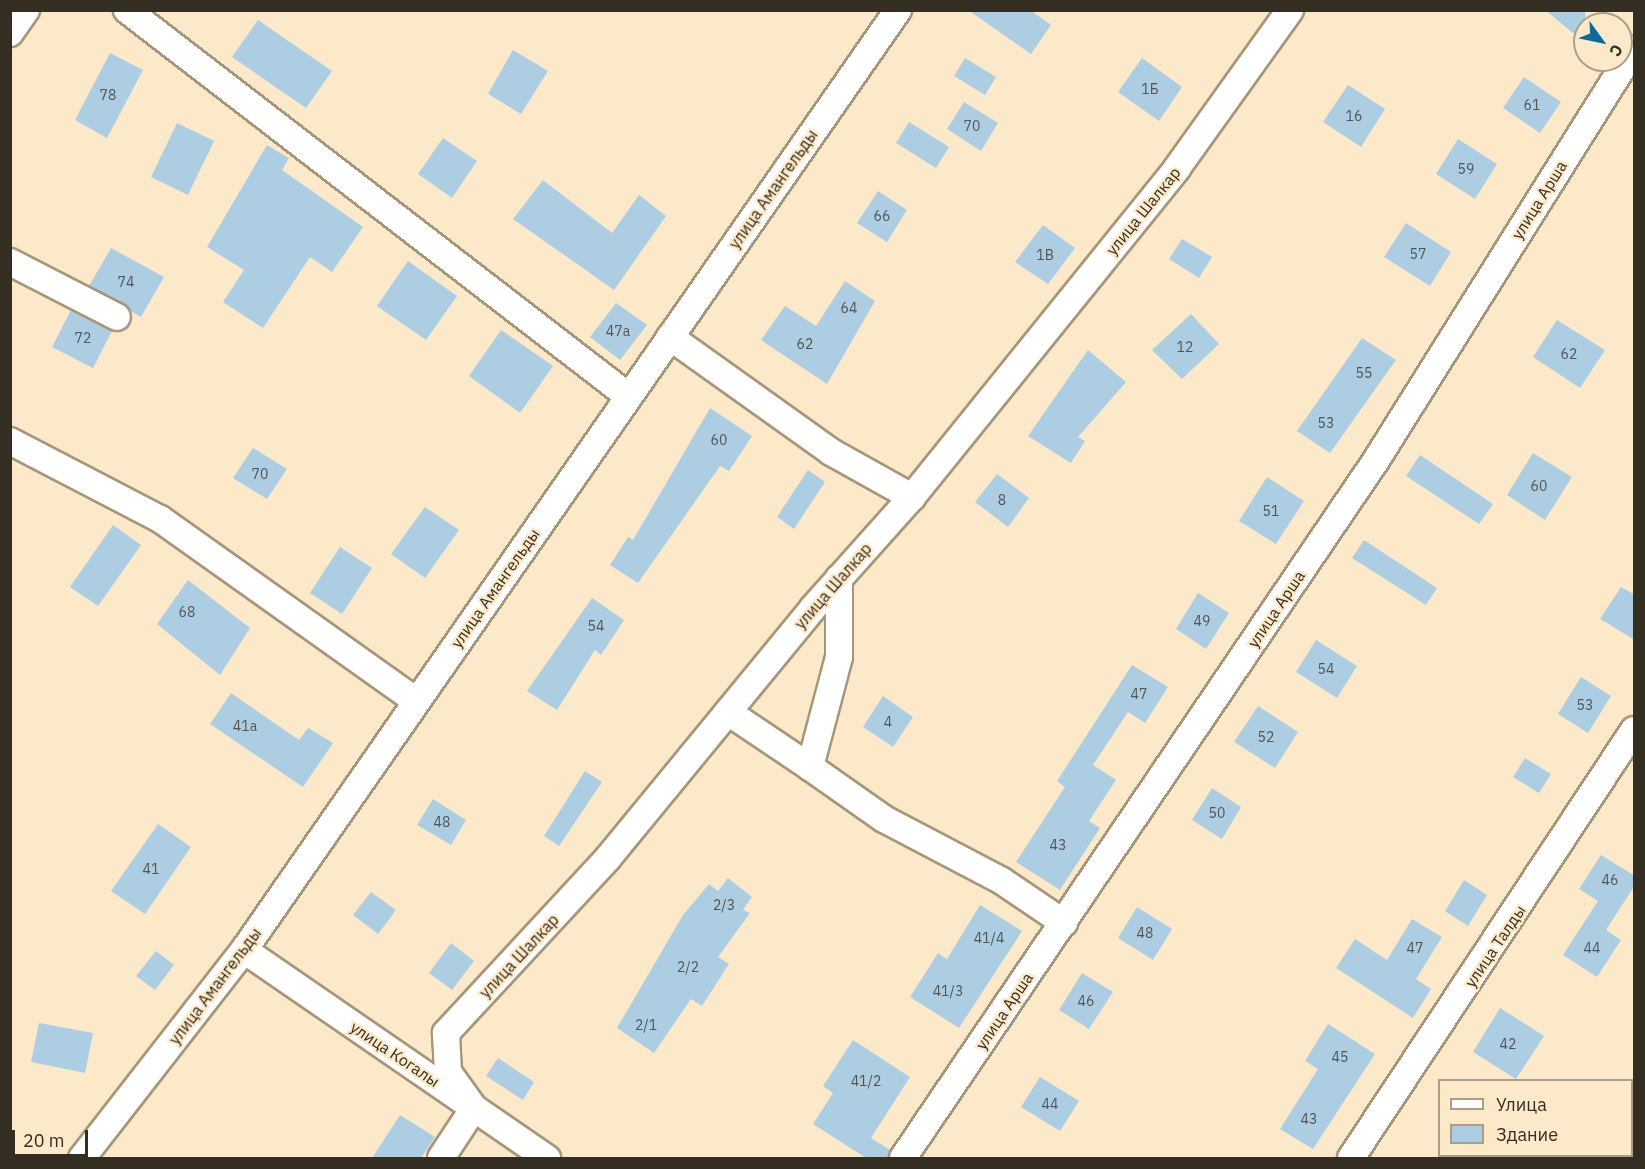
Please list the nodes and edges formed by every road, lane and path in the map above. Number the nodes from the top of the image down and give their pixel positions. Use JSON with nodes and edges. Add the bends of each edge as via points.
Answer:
{"nodes":[{"id":1,"x":26,"y":10,"type":"edge"},
{"id":2,"x":127,"y":10,"type":"edge"},
{"id":3,"x":898,"y":10,"type":"edge"},
{"id":4,"x":1290,"y":10,"type":"edge"},
{"id":5,"x":10,"y":33,"type":"edge"},
{"id":6,"x":1635,"y":49,"type":"edge"},
{"id":7,"x":10,"y":262,"type":"edge"},
{"id":8,"x":117,"y":317,"type":"dead end"},
{"id":9,"x":670,"y":337,"type":"junction"},
{"id":10,"x":628,"y":396,"type":"junction"},
{"id":11,"x":10,"y":441,"type":"edge"},
{"id":12,"x":912,"y":497,"type":"junction"},
{"id":13,"x":839,"y":578,"type":"junction"},
{"id":14,"x":416,"y":701,"type":"junction"},
{"id":15,"x":728,"y":712,"type":"junction"},
{"id":16,"x":1635,"y":730,"type":"edge"},
{"id":17,"x":810,"y":767,"type":"junction"},
{"id":18,"x":1064,"y":923,"type":"junction"},
{"id":19,"x":244,"y":950,"type":"junction"},
{"id":20,"x":474,"y":1108,"type":"junction"},
{"id":21,"x":82,"y":1158,"type":"edge"},
{"id":22,"x":441,"y":1158,"type":"edge"},
{"id":23,"x":547,"y":1158,"type":"edge"},
{"id":24,"x":903,"y":1158,"type":"edge"},
{"id":25,"x":1351,"y":1158,"type":"edge"}],
"edges":[{"from":1,"to":5,"type":"street"},
{"from":2,"to":10,"type":"street"},
{"from":3,"to":9,"type":"street","name":"улица Амангельды"},
{"from":4,"to":12,"type":"street","name":"улица Шалкар","via":[[1177,168]]},
{"from":6,"to":18,"type":"street","name":"улица Арша","via":[[1375,462]]},
{"from":7,"to":8,"type":"street"},
{"from":9,"to":10,"type":"street","name":"улица Амангельды"},
{"from":9,"to":12,"type":"street","via":[[822,446]]},
{"from":10,"to":14,"type":"street","name":"улица Амангельды"},
{"from":11,"to":14,"type":"street","via":[[160,519]]},
{"from":12,"to":13,"type":"street","name":"улица Шалкар"},
{"from":13,"to":15,"type":"street","name":"улица Шалкар"},
{"from":13,"to":17,"type":"street","via":[[839,657]]},
{"from":14,"to":19,"type":"street","name":"улица Амангельды"},
{"from":15,"to":17,"type":"street"},
{"from":15,"to":20,"type":"street","name":"улица Шалкар","via":[[592,876],[446,1033],[448,1072]]},
{"from":16,"to":25,"type":"street","name":"улица Талды"},
{"from":17,"to":18,"type":"street","via":[[884,819],[1002,881]]},
{"from":18,"to":24,"type":"street","name":"улица Арша"},
{"from":19,"to":20,"type":"street","name":"улица Когалы"},
{"from":19,"to":21,"type":"street","name":"улица Амангельды"},
{"from":20,"to":22,"type":"street"},
{"from":20,"to":23,"type":"street","name":"улица Когалы"}]}
